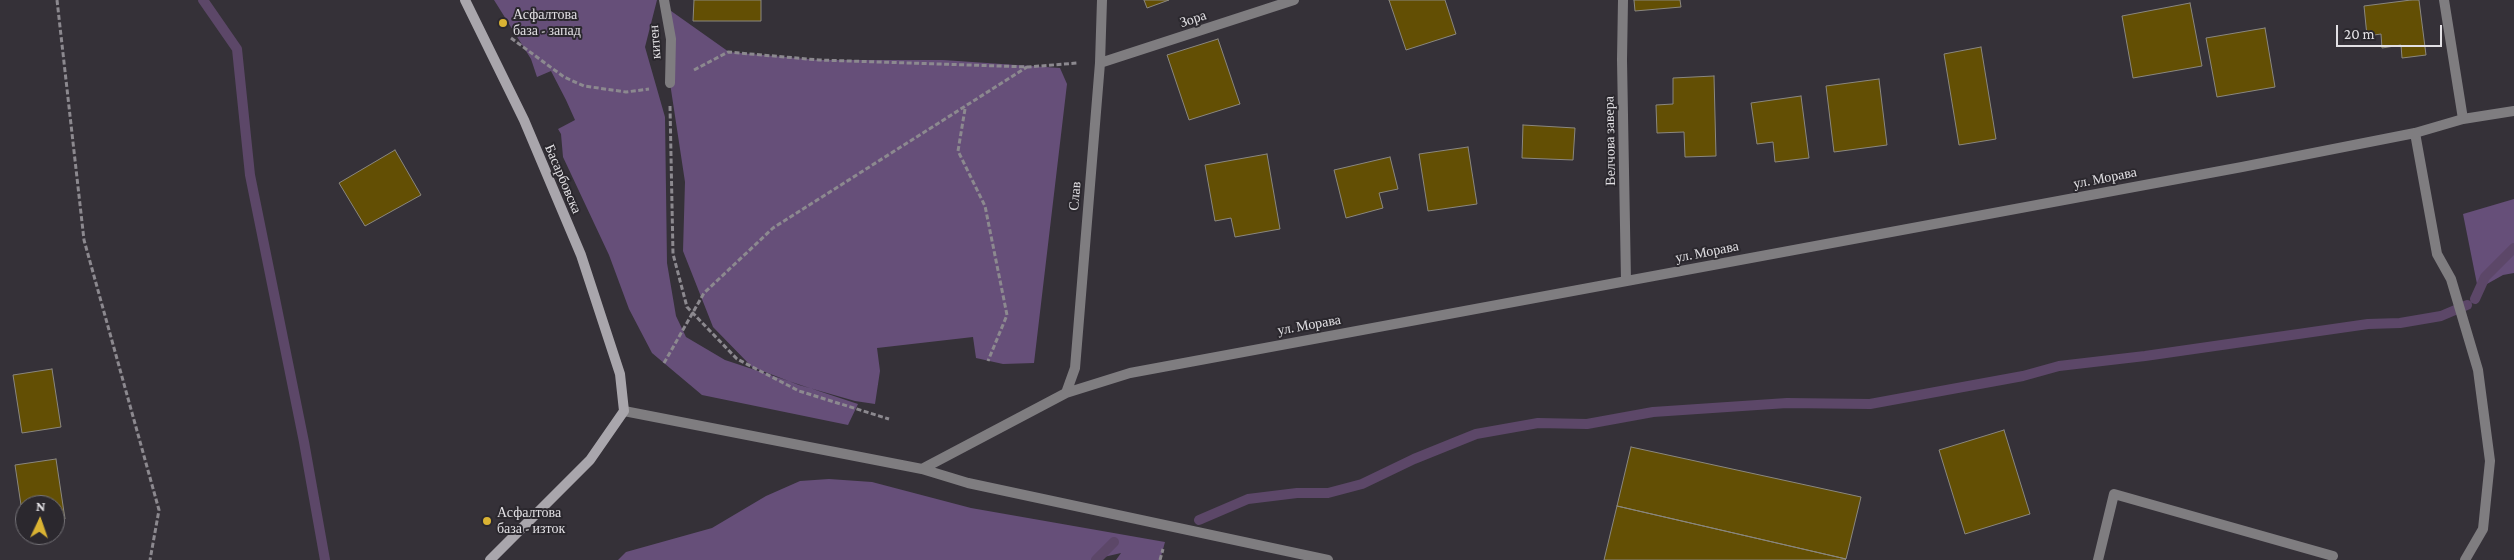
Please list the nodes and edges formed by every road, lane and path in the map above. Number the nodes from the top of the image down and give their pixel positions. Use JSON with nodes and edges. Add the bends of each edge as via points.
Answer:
{"nodes":[{"id":1,"x":57,"y":0,"type":"edge"},
{"id":2,"x":465,"y":0,"type":"edge"},
{"id":3,"x":664,"y":0,"type":"edge"},
{"id":4,"x":1102,"y":0,"type":"edge"},
{"id":5,"x":1294,"y":0,"type":"edge"},
{"id":6,"x":1623,"y":0,"type":"edge"},
{"id":7,"x":2444,"y":0,"type":"edge"},
{"id":8,"x":475,"y":22,"type":"junction"},
{"id":9,"x":1100,"y":63,"type":"junction"},
{"id":10,"x":1028,"y":67,"type":"junction"},
{"id":11,"x":670,"y":83,"type":"junction"},
{"id":12,"x":965,"y":108,"type":"junction"},
{"id":13,"x":2514,"y":111,"type":"edge"},
{"id":14,"x":2463,"y":119,"type":"junction"},
{"id":15,"x":2415,"y":133,"type":"junction"},
{"id":16,"x":1626,"y":281,"type":"junction"},
{"id":17,"x":692,"y":313,"type":"junction"},
{"id":18,"x":988,"y":361,"type":"dead end"},
{"id":19,"x":664,"y":363,"type":"dead end"},
{"id":20,"x":1066,"y":393,"type":"junction"},
{"id":21,"x":624,"y":411,"type":"junction"},
{"id":22,"x":889,"y":419,"type":"dead end"},
{"id":23,"x":922,"y":469,"type":"junction"},
{"id":24,"x":2333,"y":556,"type":"dead end"},
{"id":25,"x":150,"y":560,"type":"edge"},
{"id":26,"x":490,"y":560,"type":"edge"},
{"id":27,"x":1328,"y":560,"type":"edge"},
{"id":28,"x":2098,"y":560,"type":"edge"},
{"id":29,"x":2465,"y":560,"type":"edge"}],
"edges":[{"from":1,"to":25,"type":"path","via":[[84,240],[159,510]]},
{"from":2,"to":8,"type":"street","name":"Басарбовска"},
{"from":3,"to":11,"type":"street","name":"китен","via":[[671,39]]},
{"from":4,"to":9,"type":"street","name":"Слав"},
{"from":5,"to":9,"type":"street","name":"Зора"},
{"from":6,"to":16,"type":"street","name":"Велчова завера"},
{"from":7,"to":14,"type":"street"},
{"from":8,"to":11,"type":"path","via":[[513,39],[564,77],[584,86],[633,92]]},
{"from":8,"to":21,"type":"street","name":"Басарбовска","via":[[524,120],[581,256],[620,374]]},
{"from":9,"to":10,"type":"path"},
{"from":9,"to":20,"type":"street","name":"Слав","via":[[1075,368]]},
{"from":10,"to":11,"type":"path","via":[[819,60],[728,52]]},
{"from":10,"to":12,"type":"path"},
{"from":11,"to":17,"type":"path","via":[[673,254],[687,307]]},
{"from":12,"to":17,"type":"path","via":[[773,228],[704,293]]},
{"from":12,"to":18,"type":"path","via":[[958,151],[984,206],[1007,315]]},
{"from":13,"to":14,"type":"street","name":"ул. Морава"},
{"from":14,"to":15,"type":"street","name":"ул. Морава"},
{"from":15,"to":16,"type":"street","name":"ул. Морава"},
{"from":15,"to":29,"type":"street","via":[[2437,254],[2451,279],[2478,370],[2490,461],[2483,529]]},
{"from":16,"to":20,"type":"street","name":"ул. Морава","via":[[1196,359],[1130,373]]},
{"from":17,"to":19,"type":"path"},
{"from":17,"to":22,"type":"path","via":[[737,359],[799,391]]},
{"from":20,"to":23,"type":"street","name":"ул. Морава"},
{"from":21,"to":23,"type":"street"},
{"from":21,"to":26,"type":"street","via":[[590,460]]},
{"from":23,"to":27,"type":"street","via":[[968,483]]},
{"from":24,"to":28,"type":"street","via":[[2114,494]]}]}
